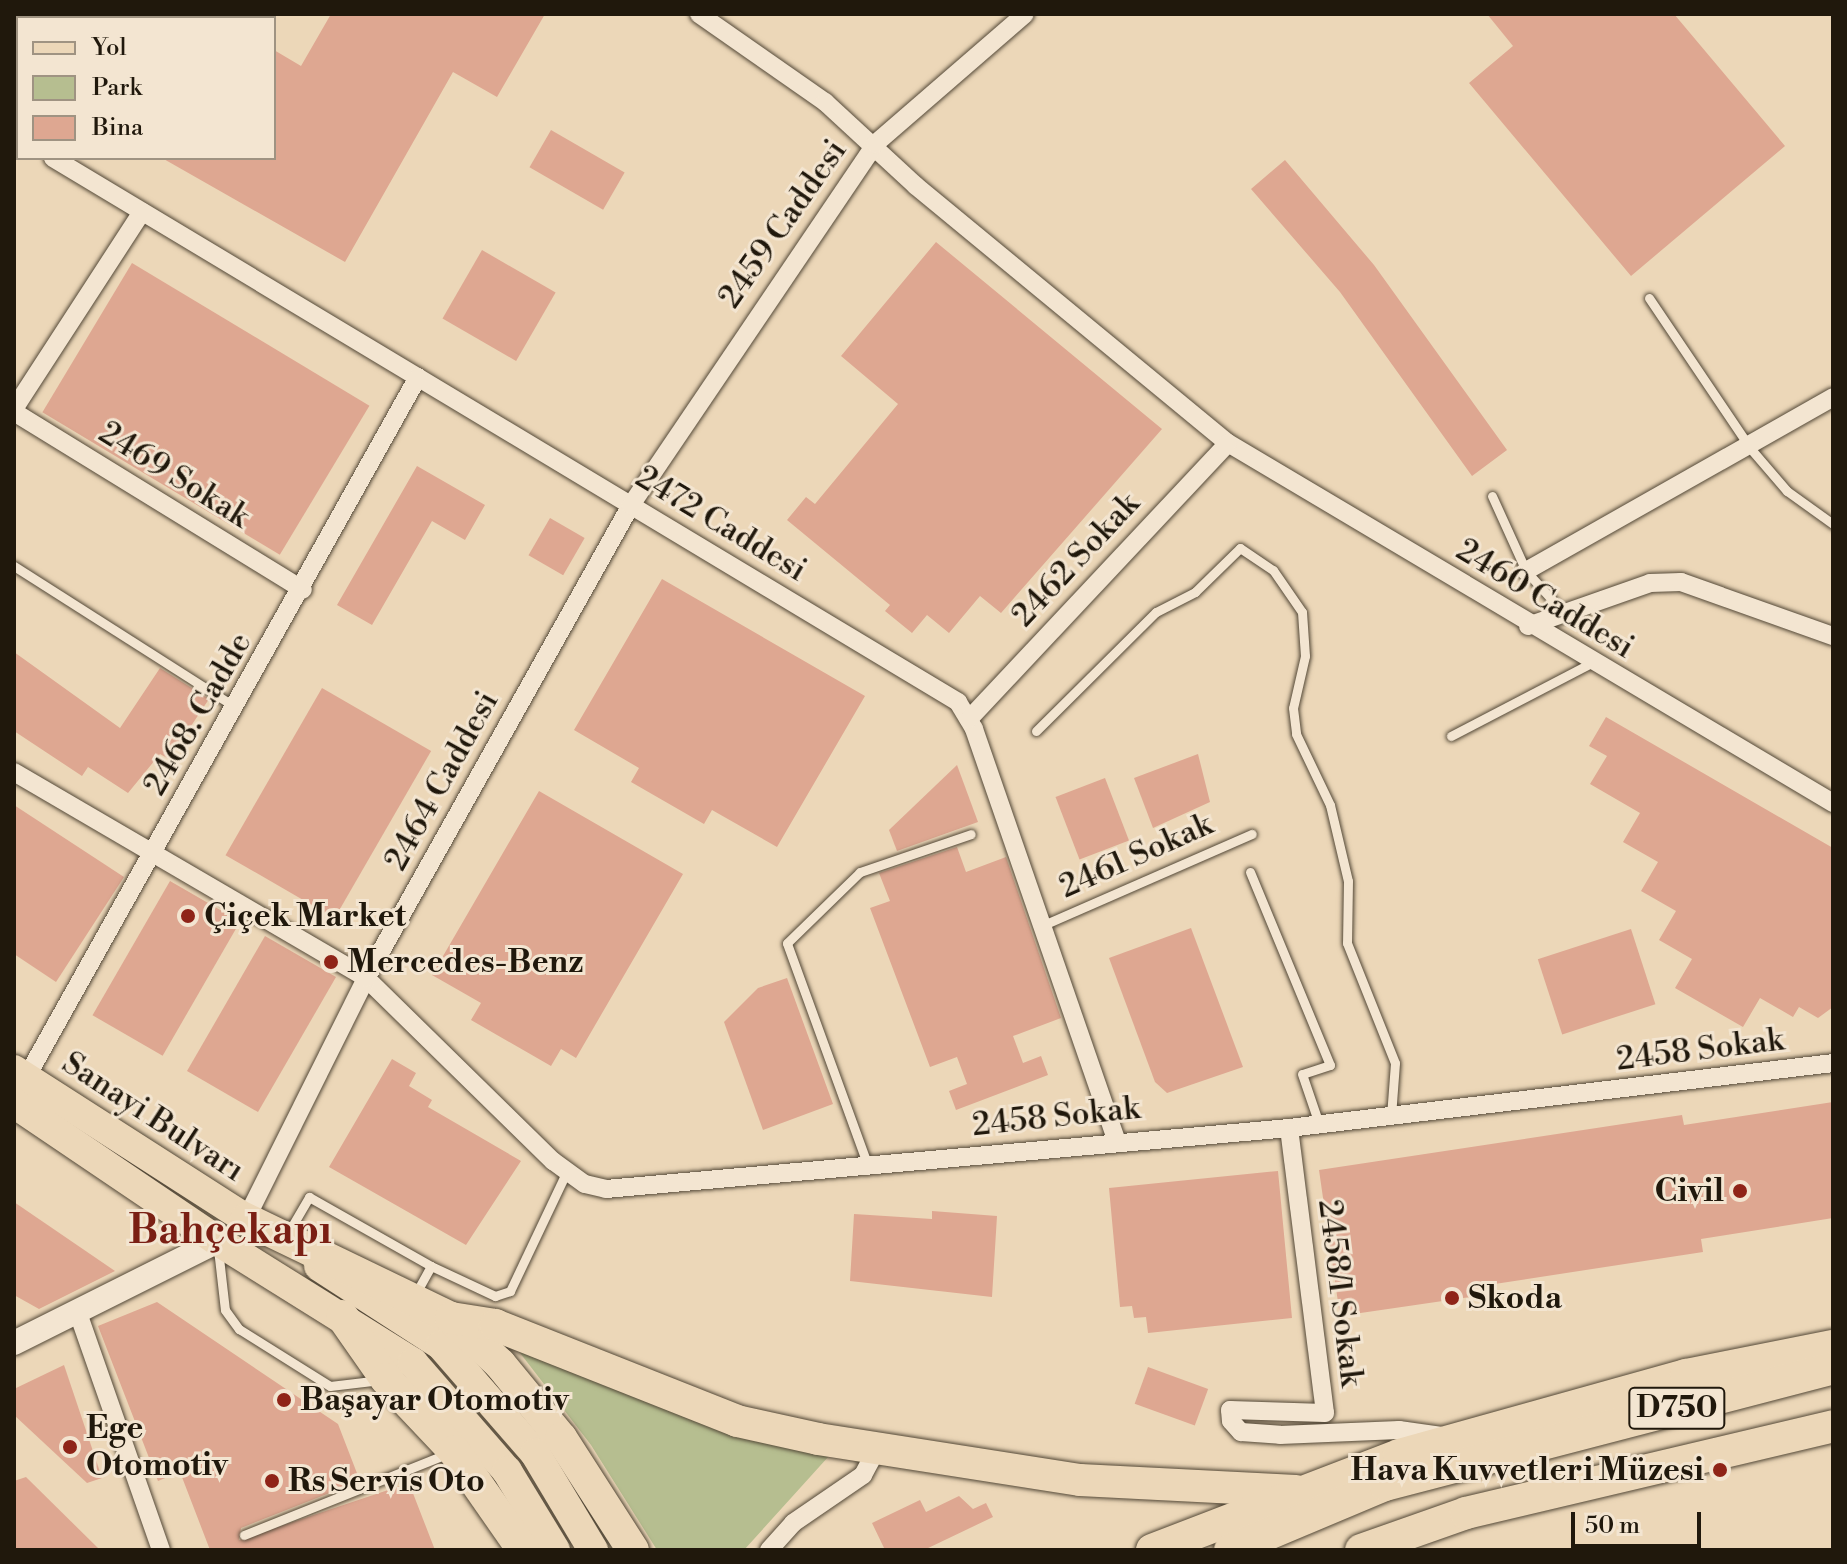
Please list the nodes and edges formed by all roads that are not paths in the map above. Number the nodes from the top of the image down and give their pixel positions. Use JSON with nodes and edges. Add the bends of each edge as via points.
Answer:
{"nodes":[{"id":1,"x":699,"y":14,"type":"edge"},
{"id":2,"x":1025,"y":14,"type":"edge"},
{"id":3,"x":875,"y":144,"type":"junction"},
{"id":4,"x":56,"y":160,"type":"edge"},
{"id":5,"x":142,"y":212,"type":"junction"},
{"id":6,"x":1649,"y":298,"type":"dead end"},
{"id":7,"x":418,"y":377,"type":"junction"},
{"id":8,"x":1833,"y":397,"type":"edge"},
{"id":9,"x":14,"y":411,"type":"edge"},
{"id":10,"x":1228,"y":443,"type":"junction"},
{"id":11,"x":1750,"y":448,"type":"junction"},
{"id":12,"x":1492,"y":496,"type":"dead end"},
{"id":13,"x":631,"y":505,"type":"junction"},
{"id":14,"x":1833,"y":524,"type":"edge"},
{"id":15,"x":14,"y":566,"type":"edge"},
{"id":16,"x":1526,"y":571,"type":"junction"},
{"id":17,"x":303,"y":590,"type":"junction"},
{"id":18,"x":1563,"y":612,"type":"junction"},
{"id":19,"x":1528,"y":626,"type":"junction"},
{"id":20,"x":1833,"y":636,"type":"edge"},
{"id":21,"x":1593,"y":662,"type":"junction"},
{"id":22,"x":238,"y":709,"type":"junction"},
{"id":23,"x":969,"y":719,"type":"junction"},
{"id":24,"x":1036,"y":731,"type":"dead end"},
{"id":25,"x":1451,"y":736,"type":"dead end"},
{"id":26,"x":14,"y":772,"type":"edge"},
{"id":27,"x":1833,"y":803,"type":"edge"},
{"id":28,"x":971,"y":834,"type":"dead end"},
{"id":29,"x":1252,"y":834,"type":"dead end"},
{"id":30,"x":152,"y":855,"type":"junction"},
{"id":31,"x":1250,"y":872,"type":"dead end"},
{"id":32,"x":1041,"y":926,"type":"junction"},
{"id":33,"x":366,"y":978,"type":"junction"},
{"id":34,"x":1833,"y":1063,"type":"edge"},
{"id":35,"x":17,"y":1078,"type":"edge"},
{"id":36,"x":1391,"y":1116,"type":"junction"},
{"id":37,"x":1319,"y":1124,"type":"junction"},
{"id":38,"x":1289,"y":1128,"type":"junction"},
{"id":39,"x":1116,"y":1139,"type":"junction"},
{"id":40,"x":868,"y":1167,"type":"junction"},
{"id":41,"x":567,"y":1171,"type":"junction"},
{"id":42,"x":246,"y":1219,"type":"junction"},
{"id":43,"x":285,"y":1238,"type":"junction"},
{"id":44,"x":218,"y":1241,"type":"junction"},
{"id":45,"x":431,"y":1266,"type":"junction"},
{"id":46,"x":412,"y":1299,"type":"junction"},
{"id":47,"x":78,"y":1313,"type":"junction"},
{"id":48,"x":342,"y":1316,"type":"joint"},
{"id":49,"x":446,"y":1332,"type":"junction"},
{"id":50,"x":14,"y":1343,"type":"edge"},
{"id":51,"x":1833,"y":1346,"type":"edge"},
{"id":52,"x":1833,"y":1368,"type":"edge"},
{"id":53,"x":400,"y":1371,"type":"junction"},
{"id":54,"x":1832,"y":1432,"type":"edge"},
{"id":55,"x":1459,"y":1440,"type":"junction"},
{"id":56,"x":1521,"y":1448,"type":"junction"},
{"id":57,"x":454,"y":1451,"type":"junction"},
{"id":58,"x":876,"y":1451,"type":"junction"},
{"id":59,"x":1627,"y":1473,"type":"junction"},
{"id":60,"x":1296,"y":1491,"type":"junction"},
{"id":61,"x":244,"y":1535,"type":"dead end"},
{"id":62,"x":521,"y":1548,"type":"edge"},
{"id":63,"x":161,"y":1550,"type":"edge"},
{"id":64,"x":555,"y":1550,"type":"edge"},
{"id":65,"x":593,"y":1550,"type":"edge"},
{"id":66,"x":633,"y":1550,"type":"edge"},
{"id":67,"x":769,"y":1550,"type":"edge"},
{"id":68,"x":1152,"y":1550,"type":"edge"},
{"id":69,"x":1230,"y":1550,"type":"edge"},
{"id":70,"x":1361,"y":1550,"type":"edge"},
{"id":71,"x":1421,"y":1550,"type":"edge"}],
"edges":[{"from":1,"to":3,"type":"street","name":"2460 Caddesi"},
{"from":2,"to":3,"type":"street","name":"2459 Caddesi"},
{"from":3,"to":10,"type":"street","name":"2460 Caddesi","via":[[916,186]]},
{"from":3,"to":13,"type":"street","name":"2459 Caddesi"},
{"from":4,"to":5,"type":"street","name":"2472 Caddesi"},
{"from":5,"to":7,"type":"street","name":"2472 Caddesi"},
{"from":5,"to":9,"type":"street"},
{"from":6,"to":11,"type":"lane"},
{"from":7,"to":13,"type":"street","name":"2472 Caddesi"},
{"from":7,"to":17,"type":"street","name":"2468. Cadde"},
{"from":8,"to":11,"type":"street"},
{"from":9,"to":17,"type":"street","name":"2469 Sokak"},
{"from":10,"to":19,"type":"street","name":"2460 Caddesi"},
{"from":10,"to":23,"type":"street","name":"2462 Sokak"},
{"from":11,"to":14,"type":"lane","via":[[1787,491]]},
{"from":11,"to":16,"type":"street"},
{"from":12,"to":16,"type":"lane"},
{"from":13,"to":23,"type":"street","name":"2472 Caddesi","via":[[958,702]]},
{"from":13,"to":33,"type":"street","name":"2464 Caddesi"},
{"from":15,"to":22,"type":"lane"},
{"from":16,"to":18,"type":"lane"},
{"from":17,"to":22,"type":"street","name":"2468. Cadde"},
{"from":18,"to":19,"type":"street"},
{"from":18,"to":20,"type":"street","via":[[1650,583],[1681,582]]},
{"from":19,"to":21,"type":"street","name":"2460 Caddesi"},
{"from":21,"to":25,"type":"lane"},
{"from":21,"to":27,"type":"street","name":"2460 Caddesi"},
{"from":22,"to":30,"type":"street","name":"2468. Cadde"},
{"from":23,"to":32,"type":"street","name":"2472 Caddesi"},
{"from":24,"to":36,"type":"lane","via":[[1156,612],[1195,592],[1240,548],[1273,570],[1302,612],[1296,734],[1330,805],[1348,881],[1347,943],[1395,1063]]},
{"from":26,"to":30,"type":"street","name":"2458 Sokak"},
{"from":28,"to":40,"type":"lane","via":[[860,872],[787,943]]},
{"from":29,"to":32,"type":"lane","name":"2461 Sokak"},
{"from":30,"to":33,"type":"street","name":"2458 Sokak"},
{"from":30,"to":35,"type":"street","name":"2468. Cadde"},
{"from":31,"to":37,"type":"lane","via":[[1330,1065],[1302,1074]]},
{"from":32,"to":39,"type":"street","name":"2472 Caddesi"},
{"from":33,"to":41,"type":"street","name":"2458 Sokak"},
{"from":33,"to":42,"type":"street","name":"2464 Caddesi"},
{"from":34,"to":36,"type":"street","name":"2458 Sokak"},
{"from":35,"to":42,"type":"main road","name":"Sanayi Bulvarı"},
{"from":35,"to":44,"type":"main road","name":"Sanayi Bulvarı"},
{"from":36,"to":37,"type":"street","name":"2458 Sokak"},
{"from":37,"to":38,"type":"street","name":"2458 Sokak"},
{"from":38,"to":39,"type":"street","name":"2458 Sokak"},
{"from":38,"to":55,"type":"street","name":"2458/1 Sokak","via":[[1325,1413],[1230,1410],[1231,1421],[1241,1432],[1433,1431]]},
{"from":39,"to":40,"type":"street","name":"2458 Sokak"},
{"from":40,"to":41,"type":"street","name":"2458 Sokak","via":[[621,1190],[585,1184]]},
{"from":41,"to":45,"type":"lane","via":[[510,1291],[495,1296]]},
{"from":42,"to":43,"type":"highway"},
{"from":42,"to":49,"type":"main road","name":"Sanayi Bulvarı"},
{"from":43,"to":45,"type":"lane","via":[[309,1197]]},
{"from":43,"to":46,"type":"highway"},
{"from":44,"to":47,"type":"street"},
{"from":44,"to":48,"type":"main road","name":"Sanayi Bulvarı"},
{"from":44,"to":53,"type":"lane","via":[[225,1310],[239,1329],[330,1386]]},
{"from":45,"to":46,"type":"lane"},
{"from":46,"to":49,"type":"highway"},
{"from":47,"to":50,"type":"street"},
{"from":47,"to":63,"type":"street"},
{"from":48,"to":53,"type":"highway"},
{"from":49,"to":58,"type":"highway","via":[[495,1325],[737,1421]]},
{"from":49,"to":65,"type":"main road","name":"Sanayi Bulvarı","via":[[535,1453]]},
{"from":49,"to":66,"type":"highway","via":[[500,1364],[561,1438]]},
{"from":51,"to":55,"type":"highway","via":[[1686,1375]]},
{"from":52,"to":56,"type":"highway","number":"D750"},
{"from":53,"to":57,"type":"highway"},
{"from":53,"to":64,"type":"main road","via":[[507,1471]]},
{"from":54,"to":59,"type":"highway","number":"D750"},
{"from":55,"to":56,"type":"highway","number":"D750"},
{"from":55,"to":60,"type":"highway","number":"D750"},
{"from":56,"to":69,"type":"highway","number":"D750","via":[[1385,1485]]},
{"from":57,"to":61,"type":"lane"},
{"from":57,"to":62,"type":"highway"},
{"from":58,"to":60,"type":"highway","via":[[1080,1480]]},
{"from":58,"to":67,"type":"street","via":[[863,1475],[793,1523]]},
{"from":59,"to":70,"type":"highway","number":"D750","via":[[1466,1513]]},
{"from":59,"to":71,"type":"highway"},
{"from":60,"to":68,"type":"highway","number":"D750"}]}
